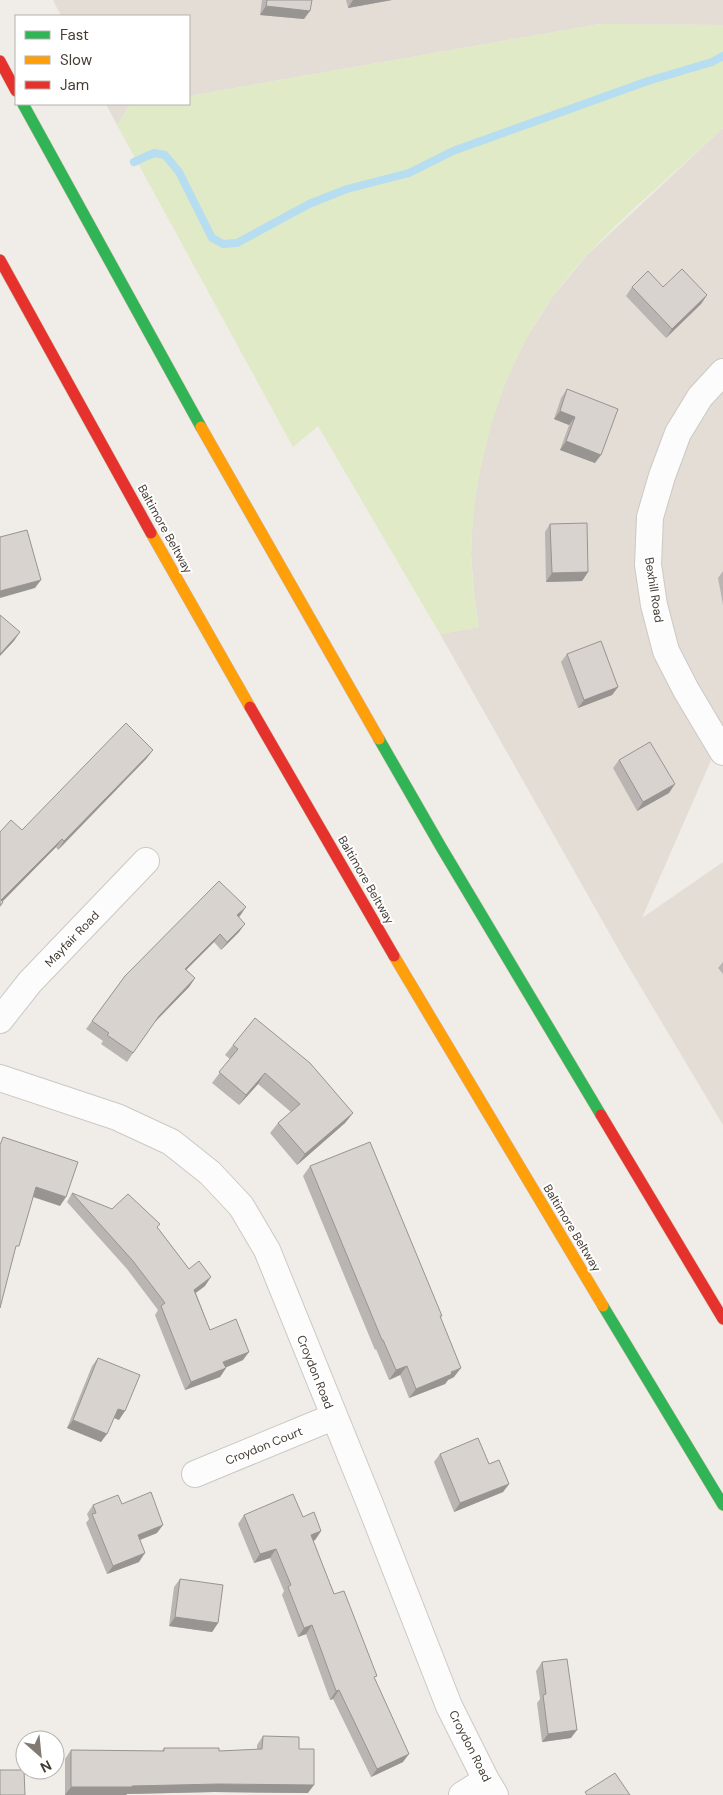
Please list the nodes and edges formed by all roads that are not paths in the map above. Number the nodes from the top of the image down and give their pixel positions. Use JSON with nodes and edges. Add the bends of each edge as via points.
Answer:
{"nodes":[{"id":1,"x":0,"y":61,"type":"edge"},
{"id":2,"x":15,"y":89,"type":"edge"},
{"id":3,"x":24,"y":105,"type":"edge"},
{"id":4,"x":0,"y":260,"type":"edge"},
{"id":5,"x":723,"y":372,"type":"edge"},
{"id":6,"x":723,"y":752,"type":"edge"},
{"id":7,"x":146,"y":861,"type":"dead end"},
{"id":8,"x":0,"y":1020,"type":"edge"},
{"id":9,"x":0,"y":1078,"type":"edge"},
{"id":10,"x":723,"y":1319,"type":"edge"},
{"id":11,"x":333,"y":1417,"type":"junction"},
{"id":12,"x":195,"y":1474,"type":"dead end"},
{"id":13,"x":723,"y":1505,"type":"edge"},
{"id":14,"x":490,"y":1787,"type":"edge"},
{"id":15,"x":462,"y":1795,"type":"edge"}],
"edges":[{"from":1,"to":2,"type":"highway"},
{"from":3,"to":10,"type":"highway","via":[[201,427],[426,822]]},
{"from":4,"to":13,"type":"highway","name":"Baltimore Beltway","via":[[204,627],[356,891]]},
{"from":5,"to":6,"type":"street","name":"Bexhill Road","via":[[700,398],[678,433],[650,517],[648,565],[666,651]]},
{"from":7,"to":8,"type":"street","name":"Mayfair Road","via":[[30,982]]},
{"from":9,"to":11,"type":"street","name":"Croydon Road","via":[[117,1118],[171,1142],[210,1172],[241,1206],[266,1250]]},
{"from":11,"to":12,"type":"street","name":"Croydon Court"},
{"from":11,"to":14,"type":"street","name":"Croydon Road","via":[[449,1706]]},
{"from":14,"to":15,"type":"street"}]}
